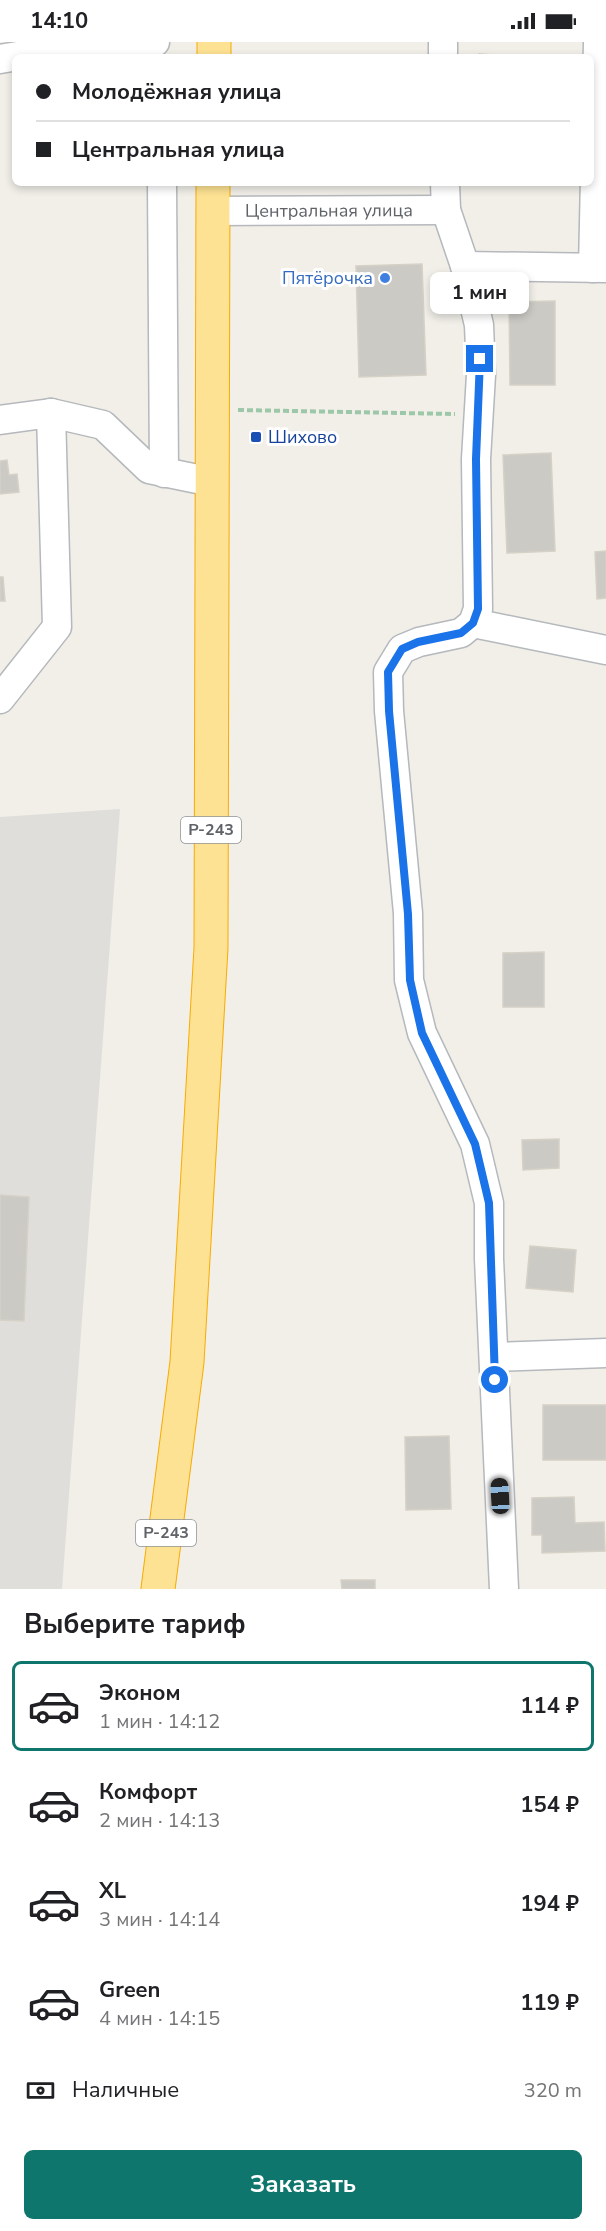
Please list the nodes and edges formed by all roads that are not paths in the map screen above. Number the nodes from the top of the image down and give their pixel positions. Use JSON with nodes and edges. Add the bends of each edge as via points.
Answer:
{"nodes":[{"id":1,"x":155,"y":42,"type":"edge"},
{"id":2,"x":598,"y":42,"type":"edge"},
{"id":3,"x":30,"y":54,"type":"edge"},
{"id":4,"x":601,"y":148,"type":"edge"},
{"id":5,"x":162,"y":186,"type":"edge"},
{"id":6,"x":445,"y":196,"type":"edge"},
{"id":7,"x":213,"y":197,"type":"edge"},
{"id":8,"x":465,"y":266,"type":"junction"},
{"id":9,"x":599,"y":268,"type":"edge"},
{"id":10,"x":51,"y":412,"type":"junction"},
{"id":11,"x":0,"y":420,"type":"edge"},
{"id":12,"x":164,"y":473,"type":"junction"},
{"id":13,"x":212,"y":482,"type":"junction"},
{"id":14,"x":473,"y":623,"type":"junction"},
{"id":15,"x":606,"y":650,"type":"edge"},
{"id":16,"x":0,"y":699,"type":"edge"},
{"id":17,"x":606,"y":1353,"type":"edge"},
{"id":18,"x":494,"y":1357,"type":"junction"},
{"id":19,"x":158,"y":1589,"type":"edge"},
{"id":20,"x":504,"y":1589,"type":"edge"}],
"edges":[{"from":1,"to":3,"type":"street"},
{"from":2,"to":4,"type":"street"},
{"from":4,"to":9,"type":"street"},
{"from":5,"to":12,"type":"street"},
{"from":6,"to":7,"type":"street","name":"Центральная улица"},
{"from":6,"to":8,"type":"street","name":"Центральная улица"},
{"from":7,"to":13,"type":"highway","number":"Р-243"},
{"from":8,"to":9,"type":"street"},
{"from":8,"to":14,"type":"street","name":"Центральная улица","via":[[479,325],[481,375],[476,459],[478,609]]},
{"from":10,"to":11,"type":"street"},
{"from":10,"to":12,"type":"street","via":[[103,425],[149,469]]},
{"from":10,"to":16,"type":"street","via":[[57,627]]},
{"from":12,"to":13,"type":"street"},
{"from":13,"to":19,"type":"highway","number":"Р-243","via":[[211,948],[188,1362]]},
{"from":14,"to":15,"type":"street"},
{"from":14,"to":18,"type":"street","via":[[461,633],[402,649],[388,672],[389,711],[408,914],[410,980],[422,1033],[475,1144],[489,1203]]},
{"from":17,"to":18,"type":"street"},
{"from":18,"to":20,"type":"street"}]}
